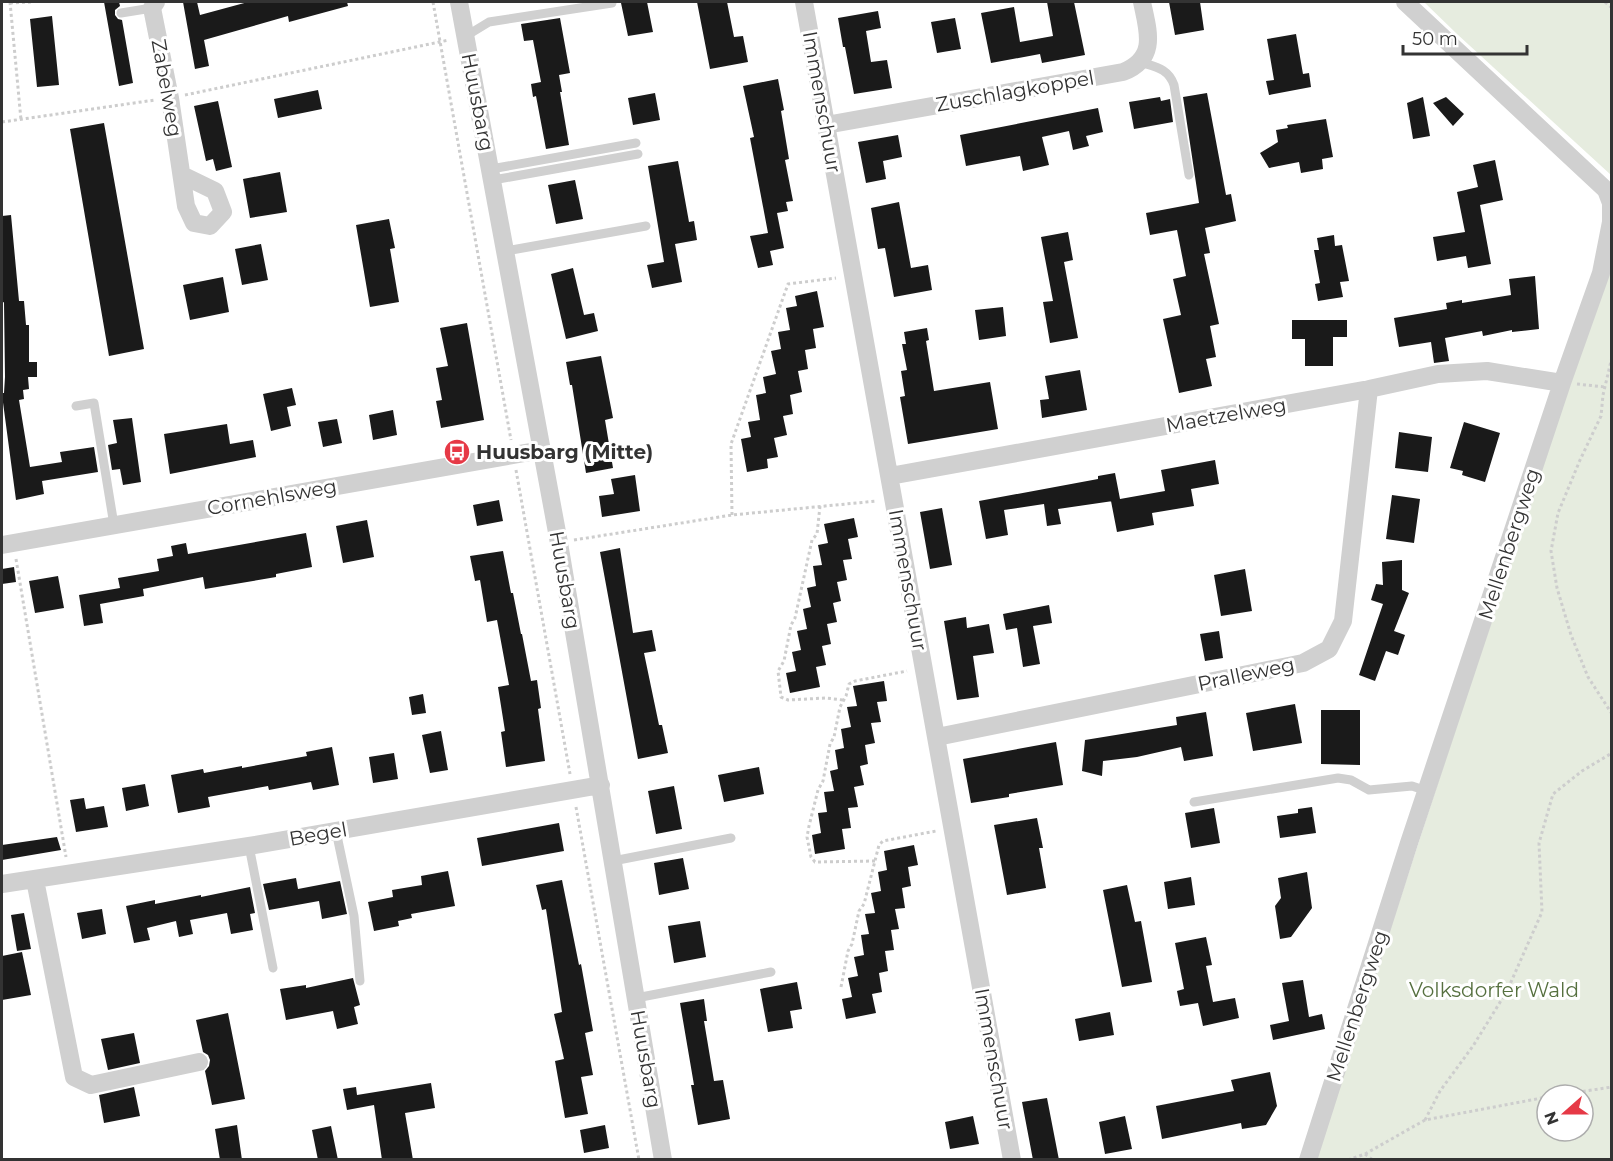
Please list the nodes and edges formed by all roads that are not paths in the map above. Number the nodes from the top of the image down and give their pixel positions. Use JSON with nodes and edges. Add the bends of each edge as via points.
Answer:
{"nodes":[{"id":1,"x":459,"y":2,"type":"edge"},
{"id":2,"x":804,"y":2,"type":"edge"},
{"id":3,"x":1142,"y":2,"type":"edge"},
{"id":4,"x":1405,"y":2,"type":"edge"},
{"id":5,"x":612,"y":3,"type":"edge"},
{"id":6,"x":154,"y":4,"type":"edge"},
{"id":7,"x":121,"y":13,"type":"dead end"},
{"id":8,"x":466,"y":36,"type":"junction"},
{"id":9,"x":1140,"y":62,"type":"junction"},
{"id":10,"x":826,"y":125,"type":"junction"},
{"id":11,"x":636,"y":143,"type":"dead end"},
{"id":12,"x":638,"y":154,"type":"dead end"},
{"id":13,"x":492,"y":174,"type":"junction"},
{"id":14,"x":182,"y":175,"type":"dead end"},
{"id":15,"x":1189,"y":175,"type":"dead end"},
{"id":16,"x":646,"y":226,"type":"dead end"},
{"id":17,"x":506,"y":251,"type":"junction"},
{"id":18,"x":1562,"y":383,"type":"junction"},
{"id":19,"x":1369,"y":389,"type":"junction"},
{"id":20,"x":76,"y":406,"type":"dead end"},
{"id":21,"x":542,"y":450,"type":"junction"},
{"id":22,"x":890,"y":477,"type":"junction"},
{"id":23,"x":114,"y":525,"type":"junction"},
{"id":24,"x":8,"y":549,"type":"edge"},
{"id":25,"x":937,"y":737,"type":"junction"},
{"id":26,"x":600,"y":785,"type":"junction"},
{"id":27,"x":1427,"y":791,"type":"junction"},
{"id":28,"x":1194,"y":802,"type":"dead end"},
{"id":29,"x":336,"y":831,"type":"junction"},
{"id":30,"x":731,"y":838,"type":"dead end"},
{"id":31,"x":249,"y":846,"type":"junction"},
{"id":32,"x":613,"y":861,"type":"junction"},
{"id":33,"x":35,"y":879,"type":"junction"},
{"id":34,"x":2,"y":884,"type":"edge"},
{"id":35,"x":273,"y":968,"type":"dead end"},
{"id":36,"x":771,"y":972,"type":"dead end"},
{"id":37,"x":360,"y":981,"type":"dead end"},
{"id":38,"x":636,"y":998,"type":"junction"},
{"id":39,"x":199,"y":1062,"type":"dead end"},
{"id":40,"x":663,"y":1160,"type":"edge"},
{"id":41,"x":1012,"y":1160,"type":"edge"},
{"id":42,"x":1308,"y":1160,"type":"edge"}],
"edges":[{"from":1,"to":8,"type":"street","name":"Huusbarg"},
{"from":2,"to":10,"type":"street","name":"Immenschuur"},
{"from":3,"to":9,"type":"street","via":[[1148,45]]},
{"from":4,"to":18,"type":"street","name":"Mellenbergweg","via":[[1606,190],[1611,222],[1601,273]]},
{"from":5,"to":8,"type":"lane","via":[[489,22]]},
{"from":6,"to":7,"type":"lane"},
{"from":6,"to":14,"type":"street","name":"Zabelweg"},
{"from":8,"to":13,"type":"street","name":"Huusbarg"},
{"from":9,"to":10,"type":"street","name":"Zuschlagkoppel","via":[[1123,72]]},
{"from":9,"to":15,"type":"lane","via":[[1171,76]]},
{"from":10,"to":22,"type":"street","name":"Immenschuur"},
{"from":11,"to":13,"type":"lane"},
{"from":12,"to":13,"type":"lane"},
{"from":13,"to":17,"type":"street","name":"Huusbarg"},
{"from":16,"to":17,"type":"lane"},
{"from":17,"to":21,"type":"street","name":"Huusbarg"},
{"from":18,"to":19,"type":"street","name":"Maetzelweg","via":[[1487,371],[1438,374]]},
{"from":18,"to":27,"type":"street","name":"Mellenbergweg"},
{"from":19,"to":22,"type":"street","name":"Maetzelweg"},
{"from":19,"to":25,"type":"street","name":"Pralleweg","via":[[1343,621],[1329,649],[1304,663]]},
{"from":20,"to":23,"type":"lane","via":[[94,403]]},
{"from":21,"to":23,"type":"street","name":"Cornehlsweg"},
{"from":21,"to":26,"type":"street","name":"Huusbarg"},
{"from":22,"to":25,"type":"street","name":"Immenschuur"},
{"from":23,"to":24,"type":"street","name":"Cornehlsweg"},
{"from":25,"to":41,"type":"street","name":"Immenschuur"},
{"from":26,"to":29,"type":"street","name":"Begel"},
{"from":26,"to":32,"type":"street","name":"Huusbarg"},
{"from":27,"to":28,"type":"lane","via":[[1412,786],[1369,790],[1338,778]]},
{"from":27,"to":42,"type":"street","name":"Mellenbergweg"},
{"from":29,"to":31,"type":"street","name":"Begel"},
{"from":29,"to":37,"type":"lane","via":[[354,916]]},
{"from":30,"to":32,"type":"lane"},
{"from":31,"to":33,"type":"street","name":"Begel"},
{"from":31,"to":35,"type":"lane"},
{"from":32,"to":38,"type":"street","name":"Huusbarg"},
{"from":33,"to":34,"type":"street","name":"Begel"},
{"from":33,"to":39,"type":"street","via":[[74,1077],[91,1085]]},
{"from":36,"to":38,"type":"lane"},
{"from":38,"to":40,"type":"street","name":"Huusbarg"}]}
